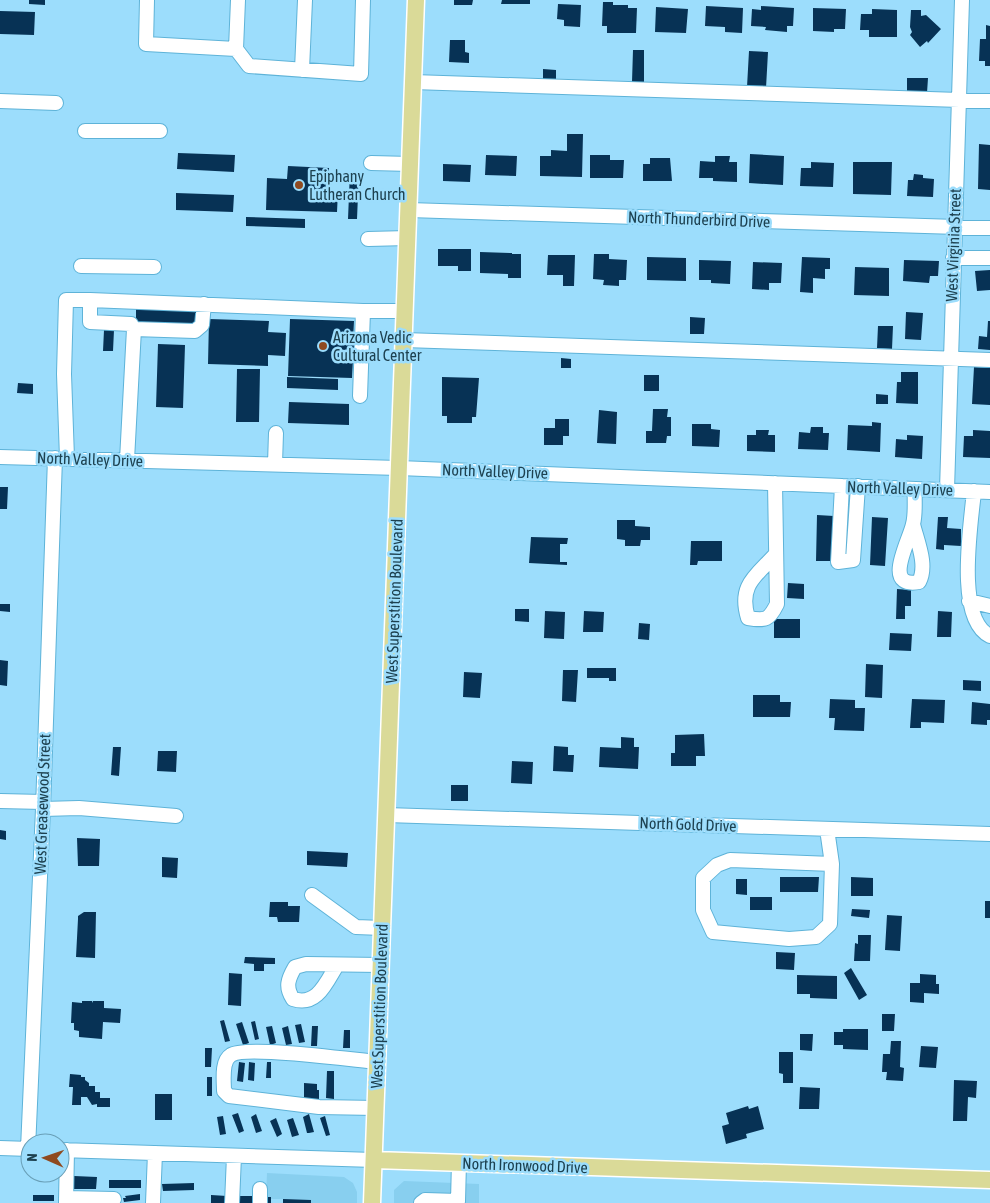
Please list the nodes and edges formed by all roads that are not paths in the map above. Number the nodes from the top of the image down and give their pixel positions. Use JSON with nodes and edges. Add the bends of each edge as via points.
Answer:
{"nodes":[{"id":1,"x":147,"y":0,"type":"edge"},
{"id":2,"x":238,"y":0,"type":"edge"},
{"id":3,"x":305,"y":0,"type":"edge"},
{"id":4,"x":363,"y":0,"type":"edge"},
{"id":5,"x":416,"y":0,"type":"edge"},
{"id":6,"x":962,"y":0,"type":"edge"},
{"id":7,"x":236,"y":49,"type":"junction"},
{"id":8,"x":302,"y":70,"type":"junction"},
{"id":9,"x":413,"y":82,"type":"junction"},
{"id":10,"x":958,"y":100,"type":"junction"},
{"id":11,"x":0,"y":101,"type":"edge"},
{"id":12,"x":990,"y":101,"type":"edge"},
{"id":13,"x":56,"y":103,"type":"dead end"},
{"id":14,"x":85,"y":131,"type":"dead end"},
{"id":15,"x":160,"y":131,"type":"dead end"},
{"id":16,"x":371,"y":163,"type":"dead end"},
{"id":17,"x":410,"y":164,"type":"junction"},
{"id":18,"x":409,"y":210,"type":"junction"},
{"id":19,"x":954,"y":227,"type":"junction"},
{"id":20,"x":990,"y":228,"type":"edge"},
{"id":21,"x":408,"y":238,"type":"junction"},
{"id":22,"x":368,"y":239,"type":"dead end"},
{"id":23,"x":953,"y":258,"type":"junction"},
{"id":24,"x":990,"y":258,"type":"edge"},
{"id":25,"x":81,"y":266,"type":"dead end"},
{"id":26,"x":154,"y":267,"type":"dead end"},
{"id":27,"x":90,"y":300,"type":"junction"},
{"id":28,"x":204,"y":304,"type":"junction"},
{"id":29,"x":363,"y":311,"type":"junction"},
{"id":30,"x":405,"y":311,"type":"junction"},
{"id":31,"x":134,"y":329,"type":"junction"},
{"id":32,"x":404,"y":340,"type":"junction"},
{"id":33,"x":950,"y":359,"type":"junction"},
{"id":34,"x":990,"y":360,"type":"edge"},
{"id":35,"x":360,"y":396,"type":"dead end"},
{"id":36,"x":276,"y":433,"type":"dead end"},
{"id":37,"x":0,"y":456,"type":"edge"},
{"id":38,"x":61,"y":458,"type":"junction"},
{"id":39,"x":127,"y":460,"type":"junction"},
{"id":40,"x":275,"y":464,"type":"junction"},
{"id":41,"x":399,"y":468,"type":"junction"},
{"id":42,"x":775,"y":483,"type":"junction"},
{"id":43,"x":842,"y":486,"type":"junction"},
{"id":44,"x":858,"y":486,"type":"junction"},
{"id":45,"x":915,"y":489,"type":"junction"},
{"id":46,"x":947,"y":490,"type":"junction"},
{"id":47,"x":974,"y":491,"type":"junction"},
{"id":48,"x":990,"y":492,"type":"edge"},
{"id":49,"x":913,"y":524,"type":"dead end"},
{"id":50,"x":776,"y":554,"type":"dead end"},
{"id":51,"x":970,"y":602,"type":"junction"},
{"id":52,"x":990,"y":606,"type":"edge"},
{"id":53,"x":990,"y":636,"type":"edge"},
{"id":54,"x":0,"y":801,"type":"edge"},
{"id":55,"x":43,"y":806,"type":"junction"},
{"id":56,"x":386,"y":815,"type":"junction"},
{"id":57,"x":176,"y":816,"type":"dead end"},
{"id":58,"x":827,"y":829,"type":"junction"},
{"id":59,"x":990,"y":834,"type":"edge"},
{"id":60,"x":832,"y":864,"type":"junction"},
{"id":61,"x":312,"y":895,"type":"dead end"},
{"id":62,"x":382,"y":928,"type":"junction"},
{"id":63,"x":337,"y":965,"type":"dead end"},
{"id":64,"x":381,"y":965,"type":"junction"},
{"id":65,"x":377,"y":1062,"type":"junction"},
{"id":66,"x":376,"y":1108,"type":"junction"},
{"id":67,"x":30,"y":1133,"type":"edge"},
{"id":68,"x":0,"y":1148,"type":"edge"},
{"id":69,"x":20,"y":1149,"type":"edge"},
{"id":70,"x":70,"y":1150,"type":"edge"},
{"id":71,"x":156,"y":1154,"type":"junction"},
{"id":72,"x":234,"y":1156,"type":"junction"},
{"id":73,"x":374,"y":1160,"type":"junction"},
{"id":74,"x":459,"y":1162,"type":"junction"},
{"id":75,"x":990,"y":1180,"type":"edge"},
{"id":76,"x":65,"y":1183,"type":"edge"},
{"id":77,"x":114,"y":1199,"type":"dead end"},
{"id":78,"x":66,"y":1200,"type":"edge"},
{"id":79,"x":458,"y":1202,"type":"edge"},
{"id":80,"x":153,"y":1203,"type":"edge"},
{"id":81,"x":232,"y":1203,"type":"edge"},
{"id":82,"x":372,"y":1203,"type":"edge"},
{"id":83,"x":421,"y":1203,"type":"edge"}],
"edges":[{"from":1,"to":7,"type":"street","via":[[146,44]]},
{"from":2,"to":7,"type":"street"},
{"from":3,"to":8,"type":"street"},
{"from":4,"to":8,"type":"street","via":[[361,74]]},
{"from":5,"to":9,"type":"main road","name":"West Superstition Boulevard"},
{"from":6,"to":10,"type":"street","name":"West Virginia Street"},
{"from":7,"to":8,"type":"street","via":[[249,66]]},
{"from":9,"to":10,"type":"street"},
{"from":9,"to":17,"type":"main road","name":"West Superstition Boulevard"},
{"from":10,"to":12,"type":"street"},
{"from":10,"to":19,"type":"street","name":"West Virginia Street"},
{"from":11,"to":13,"type":"street"},
{"from":14,"to":15,"type":"street"},
{"from":16,"to":17,"type":"street"},
{"from":17,"to":18,"type":"main road","name":"West Superstition Boulevard"},
{"from":18,"to":19,"type":"street","name":"North Thunderbird Drive"},
{"from":18,"to":21,"type":"main road","name":"West Superstition Boulevard"},
{"from":19,"to":20,"type":"street","name":"North Thunderbird Drive"},
{"from":19,"to":23,"type":"street","name":"West Virginia Street"},
{"from":21,"to":22,"type":"street"},
{"from":21,"to":30,"type":"main road","name":"West Superstition Boulevard"},
{"from":23,"to":24,"type":"street"},
{"from":23,"to":33,"type":"street","name":"West Virginia Street"},
{"from":25,"to":26,"type":"street"},
{"from":27,"to":28,"type":"street"},
{"from":27,"to":31,"type":"street","via":[[90,322],[131,324]]},
{"from":27,"to":38,"type":"street","name":"West Greasewood Street","via":[[66,300]]},
{"from":28,"to":29,"type":"street"},
{"from":28,"to":31,"type":"street","via":[[202,325],[195,331]]},
{"from":29,"to":30,"type":"street"},
{"from":29,"to":35,"type":"street"},
{"from":30,"to":32,"type":"main road","name":"West Superstition Boulevard"},
{"from":31,"to":39,"type":"street"},
{"from":32,"to":33,"type":"street"},
{"from":32,"to":41,"type":"main road","name":"West Superstition Boulevard"},
{"from":33,"to":34,"type":"street"},
{"from":33,"to":46,"type":"street","name":"West Virginia Street"},
{"from":36,"to":40,"type":"street"},
{"from":37,"to":38,"type":"street","name":"North Valley Drive"},
{"from":38,"to":39,"type":"street","name":"North Valley Drive"},
{"from":38,"to":55,"type":"street","name":"West Greasewood Street"},
{"from":39,"to":40,"type":"street","name":"North Valley Drive"},
{"from":40,"to":41,"type":"street","name":"North Valley Drive"},
{"from":41,"to":42,"type":"street","name":"North Valley Drive"},
{"from":41,"to":56,"type":"main road","name":"West Superstition Boulevard"},
{"from":42,"to":43,"type":"street","name":"North Valley Drive"},
{"from":42,"to":50,"type":"street"},
{"from":43,"to":44,"type":"street","name":"North Valley Drive"},
{"from":43,"to":44,"type":"street","via":[[838,562],[853,560]]},
{"from":44,"to":45,"type":"street","name":"North Valley Drive"},
{"from":45,"to":46,"type":"street","name":"North Valley Drive"},
{"from":45,"to":49,"type":"street"},
{"from":46,"to":47,"type":"street","name":"North Valley Drive"},
{"from":47,"to":48,"type":"street","name":"North Valley Drive"},
{"from":47,"to":51,"type":"street","via":[[968,577]]},
{"from":51,"to":52,"type":"street"},
{"from":51,"to":53,"type":"street","via":[[980,628]]},
{"from":54,"to":55,"type":"street"},
{"from":55,"to":57,"type":"street"},
{"from":55,"to":67,"type":"street","name":"West Greasewood Street"},
{"from":56,"to":58,"type":"street","name":"North Gold Drive"},
{"from":56,"to":62,"type":"main road","name":"West Superstition Boulevard"},
{"from":58,"to":59,"type":"street","name":"North Gold Drive"},
{"from":58,"to":60,"type":"street"},
{"from":60,"to":60,"type":"street","via":[[830,924],[816,937],[789,939],[713,932],[703,910],[704,878],[716,865],[730,860]]},
{"from":61,"to":62,"type":"street","via":[[356,927]]},
{"from":62,"to":64,"type":"main road","name":"West Superstition Boulevard"},
{"from":63,"to":64,"type":"street"},
{"from":64,"to":65,"type":"main road","name":"West Superstition Boulevard"},
{"from":65,"to":66,"type":"main road","name":"West Superstition Boulevard"},
{"from":65,"to":66,"type":"street","via":[[240,1052],[230,1055],[225,1062],[224,1091],[229,1096],[320,1107]]},
{"from":66,"to":73,"type":"main road","name":"West Superstition Boulevard"},
{"from":68,"to":69,"type":"street"},
{"from":70,"to":71,"type":"street","name":"North Ironwood Drive"},
{"from":71,"to":72,"type":"street","name":"North Ironwood Drive"},
{"from":71,"to":80,"type":"street"},
{"from":72,"to":73,"type":"street","name":"North Ironwood Drive"},
{"from":72,"to":81,"type":"street"},
{"from":73,"to":74,"type":"main road","name":"North Ironwood Drive"},
{"from":73,"to":82,"type":"main road","name":"West Superstition Boulevard"},
{"from":74,"to":75,"type":"main road","name":"North Ironwood Drive"},
{"from":74,"to":79,"type":"street"},
{"from":76,"to":78,"type":"street"},
{"from":77,"to":78,"type":"street"},
{"from":79,"to":83,"type":"street","via":[[425,1200]]}]}
